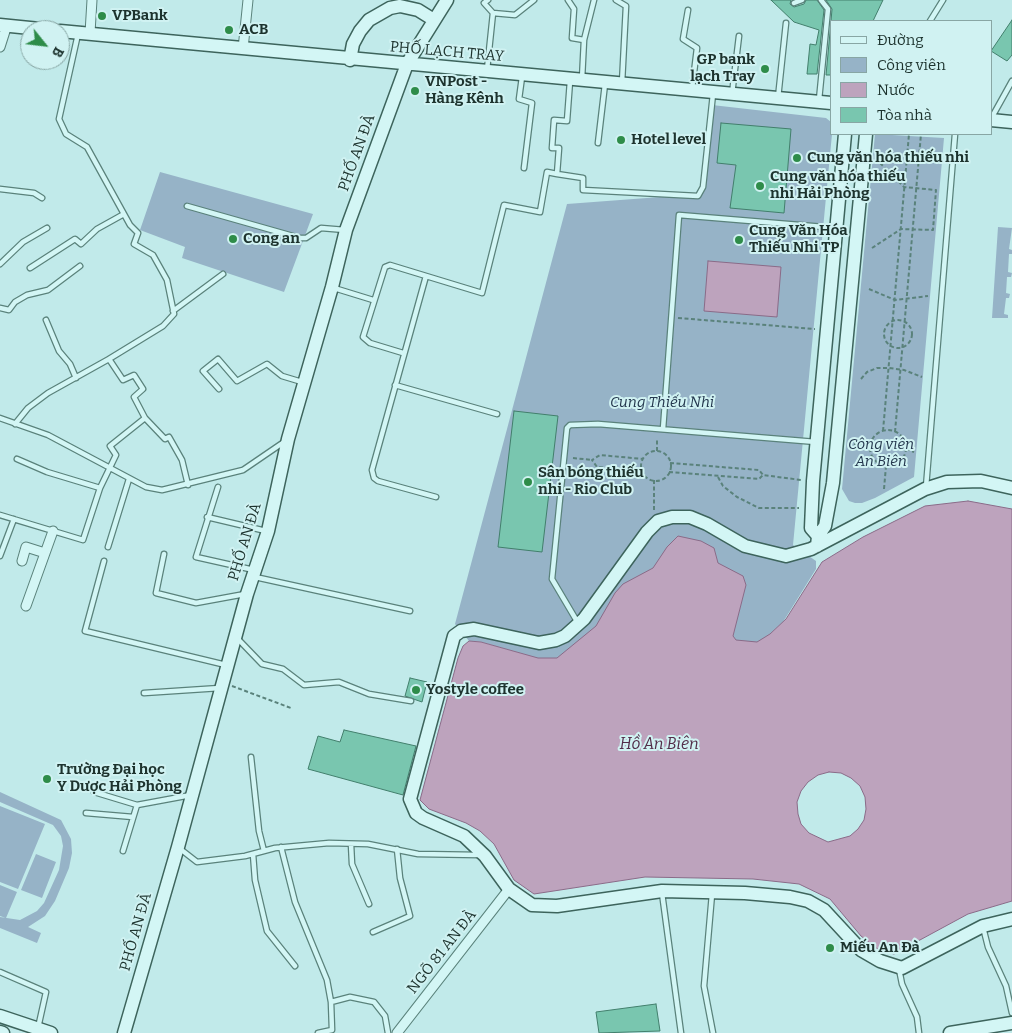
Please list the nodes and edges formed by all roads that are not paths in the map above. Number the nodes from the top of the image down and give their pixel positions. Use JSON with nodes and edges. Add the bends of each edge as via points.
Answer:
{"nodes":[{"id":1,"x":92,"y":0,"type":"edge"},
{"id":2,"x":248,"y":0,"type":"edge"},
{"id":3,"x":446,"y":0,"type":"edge"},
{"id":4,"x":488,"y":0,"type":"edge"},
{"id":5,"x":534,"y":0,"type":"edge"},
{"id":6,"x":568,"y":0,"type":"edge"},
{"id":7,"x":594,"y":0,"type":"edge"},
{"id":8,"x":616,"y":0,"type":"edge"},
{"id":9,"x":802,"y":0,"type":"edge"},
{"id":10,"x":821,"y":0,"type":"edge"},
{"id":11,"x":943,"y":0,"type":"edge"},
{"id":12,"x":794,"y":3,"type":"dead end"},
{"id":13,"x":389,"y":4,"type":"edge"},
{"id":14,"x":688,"y":10,"type":"dead end"},
{"id":15,"x":493,"y":13,"type":"junction"},
{"id":16,"x":434,"y":20,"type":"junction"},
{"id":17,"x":931,"y":20,"type":"edge"},
{"id":18,"x":786,"y":22,"type":"dead end"},
{"id":19,"x":3,"y":25,"type":"edge"},
{"id":20,"x":20,"y":27,"type":"edge"},
{"id":21,"x":70,"y":32,"type":"edge"},
{"id":22,"x":84,"y":33,"type":"junction"},
{"id":23,"x":739,"y":36,"type":"dead end"},
{"id":24,"x":584,"y":40,"type":"junction"},
{"id":25,"x":0,"y":47,"type":"edge"},
{"id":26,"x":243,"y":49,"type":"junction"},
{"id":27,"x":350,"y":60,"type":"junction"},
{"id":28,"x":407,"y":64,"type":"junction"},
{"id":29,"x":487,"y":72,"type":"junction"},
{"id":30,"x":522,"y":75,"type":"junction"},
{"id":31,"x":576,"y":80,"type":"junction"},
{"id":32,"x":1012,"y":81,"type":"edge"},
{"id":33,"x":605,"y":83,"type":"junction"},
{"id":34,"x":622,"y":85,"type":"junction"},
{"id":35,"x":692,"y":90,"type":"junction"},
{"id":36,"x":713,"y":93,"type":"junction"},
{"id":37,"x":732,"y":95,"type":"junction"},
{"id":38,"x":778,"y":99,"type":"junction"},
{"id":39,"x":825,"y":102,"type":"edge"},
{"id":40,"x":992,"y":118,"type":"edge"},
{"id":41,"x":992,"y":120,"type":"edge"},
{"id":42,"x":1012,"y":122,"type":"edge"},
{"id":43,"x":845,"y":135,"type":"edge"},
{"id":44,"x":866,"y":135,"type":"edge"},
{"id":45,"x":955,"y":135,"type":"edge"},
{"id":46,"x":598,"y":143,"type":"dead end"},
{"id":47,"x":524,"y":168,"type":"dead end"},
{"id":48,"x":557,"y":174,"type":"junction"},
{"id":49,"x":0,"y":189,"type":"edge"},
{"id":50,"x":42,"y":198,"type":"dead end"},
{"id":51,"x":187,"y":206,"type":"dead end"},
{"id":52,"x":124,"y":214,"type":"junction"},
{"id":53,"x":47,"y":228,"type":"dead end"},
{"id":54,"x":837,"y":228,"type":"junction"},
{"id":55,"x":346,"y":230,"type":"junction"},
{"id":56,"x":0,"y":264,"type":"edge"},
{"id":57,"x":80,"y":266,"type":"dead end"},
{"id":58,"x":30,"y":268,"type":"dead end"},
{"id":59,"x":223,"y":274,"type":"dead end"},
{"id":60,"x":426,"y":276,"type":"junction"},
{"id":61,"x":332,"y":287,"type":"junction"},
{"id":62,"x":373,"y":300,"type":"junction"},
{"id":63,"x":0,"y":308,"type":"edge"},
{"id":64,"x":173,"y":311,"type":"junction"},
{"id":65,"x":46,"y":320,"type":"dead end"},
{"id":66,"x":828,"y":327,"type":"junction"},
{"id":67,"x":848,"y":329,"type":"junction"},
{"id":68,"x":403,"y":353,"type":"junction"},
{"id":69,"x":109,"y":359,"type":"junction"},
{"id":70,"x":76,"y":378,"type":"junction"},
{"id":71,"x":304,"y":383,"type":"junction"},
{"id":72,"x":395,"y":384,"type":"junction"},
{"id":73,"x":219,"y":388,"type":"dead end"},
{"id":74,"x":497,"y":414,"type":"dead end"},
{"id":75,"x":145,"y":418,"type":"junction"},
{"id":76,"x":0,"y":420,"type":"edge"},
{"id":77,"x":15,"y":424,"type":"junction"},
{"id":78,"x":663,"y":429,"type":"junction"},
{"id":79,"x":288,"y":439,"type":"junction"},
{"id":80,"x":817,"y":442,"type":"junction"},
{"id":81,"x":17,"y":459,"type":"dead end"},
{"id":82,"x":109,"y":468,"type":"junction"},
{"id":83,"x":129,"y":478,"type":"junction"},
{"id":84,"x":188,"y":485,"type":"junction"},
{"id":85,"x":218,"y":486,"type":"dead end"},
{"id":86,"x":100,"y":488,"type":"junction"},
{"id":87,"x":1012,"y":488,"type":"edge"},
{"id":88,"x":926,"y":489,"type":"junction"},
{"id":89,"x":436,"y":497,"type":"dead end"},
{"id":90,"x":0,"y":514,"type":"edge"},
{"id":91,"x":207,"y":517,"type":"junction"},
{"id":92,"x":14,"y":519,"type":"junction"},
{"id":93,"x":52,"y":531,"type":"junction"},
{"id":94,"x":268,"y":531,"type":"junction"},
{"id":95,"x":817,"y":541,"type":"junction"},
{"id":96,"x":108,"y":547,"type":"dead end"},
{"id":97,"x":45,"y":553,"type":"junction"},
{"id":98,"x":164,"y":554,"type":"dead end"},
{"id":99,"x":0,"y":556,"type":"edge"},
{"id":100,"x":22,"y":561,"type":"dead end"},
{"id":101,"x":104,"y":562,"type":"dead end"},
{"id":102,"x":255,"y":574,"type":"junction"},
{"id":103,"x":246,"y":594,"type":"junction"},
{"id":104,"x":26,"y":606,"type":"dead end"},
{"id":105,"x":410,"y":611,"type":"dead end"},
{"id":106,"x":579,"y":625,"type":"junction"},
{"id":107,"x":236,"y":637,"type":"junction"},
{"id":108,"x":227,"y":665,"type":"junction"},
{"id":109,"x":222,"y":685,"type":"junction"},
{"id":110,"x":144,"y":692,"type":"dead end"},
{"id":111,"x":411,"y":701,"type":"dead end"},
{"id":112,"x":251,"y":757,"type":"dead end"},
{"id":113,"x":94,"y":792,"type":"dead end"},
{"id":114,"x":192,"y":794,"type":"junction"},
{"id":115,"x":137,"y":805,"type":"junction"},
{"id":116,"x":86,"y":813,"type":"dead end"},
{"id":117,"x":133,"y":816,"type":"junction"},
{"id":118,"x":351,"y":844,"type":"junction"},
{"id":119,"x":178,"y":847,"type":"junction"},
{"id":120,"x":281,"y":848,"type":"junction"},
{"id":121,"x":397,"y":849,"type":"junction"},
{"id":122,"x":123,"y":851,"type":"dead end"},
{"id":123,"x":264,"y":851,"type":"junction"},
{"id":124,"x":253,"y":854,"type":"junction"},
{"id":125,"x":485,"y":856,"type":"junction"},
{"id":126,"x":509,"y":889,"type":"junction"},
{"id":127,"x":662,"y":891,"type":"junction"},
{"id":128,"x":712,"y":894,"type":"junction"},
{"id":129,"x":369,"y":904,"type":"dead end"},
{"id":130,"x":1012,"y":919,"type":"edge"},
{"id":131,"x":983,"y":926,"type":"junction"},
{"id":132,"x":373,"y":932,"type":"dead end"},
{"id":133,"x":294,"y":966,"type":"dead end"},
{"id":134,"x":899,"y":967,"type":"junction"},
{"id":135,"x":0,"y":972,"type":"edge"},
{"id":136,"x":331,"y":1002,"type":"junction"},
{"id":137,"x":1012,"y":1013,"type":"edge"},
{"id":138,"x":0,"y":1016,"type":"edge"},
{"id":139,"x":1012,"y":1023,"type":"edge"},
{"id":140,"x":38,"y":1029,"type":"junction"},
{"id":141,"x":51,"y":1033,"type":"edge"},
{"id":142,"x":124,"y":1033,"type":"edge"},
{"id":143,"x":318,"y":1033,"type":"edge"},
{"id":144,"x":388,"y":1033,"type":"edge"},
{"id":145,"x":397,"y":1033,"type":"edge"},
{"id":146,"x":681,"y":1033,"type":"edge"},
{"id":147,"x":713,"y":1033,"type":"edge"},
{"id":148,"x":919,"y":1033,"type":"edge"},
{"id":149,"x":950,"y":1033,"type":"edge"}],
"edges":[{"from":1,"to":22,"type":"street"},
{"from":2,"to":26,"type":"street"},
{"from":3,"to":16,"type":"street","name":"PHỐ AN ĐÀ"},
{"from":4,"to":15,"type":"lane","via":[[484,3]]},
{"from":5,"to":15,"type":"lane","via":[[515,15]]},
{"from":6,"to":24,"type":"lane","via":[[574,9],[572,38]]},
{"from":7,"to":24,"type":"lane"},
{"from":8,"to":34,"type":"lane","via":[[626,6]]},
{"from":9,"to":12,"type":"lane"},
{"from":10,"to":39,"type":"lane","via":[[828,9]]},
{"from":11,"to":17,"type":"lane"},
{"from":13,"to":16,"type":"street","via":[[418,10]]},
{"from":13,"to":27,"type":"street","via":[[360,31]]},
{"from":14,"to":35,"type":"lane","via":[[683,38],[697,48]]},
{"from":15,"to":29,"type":"lane"},
{"from":16,"to":28,"type":"street","name":"PHỐ AN ĐÀ"},
{"from":18,"to":38,"type":"lane"},
{"from":19,"to":20,"type":"street"},
{"from":19,"to":25,"type":"street"},
{"from":21,"to":22,"type":"street","name":"PHỐ LẠCH TRAY"},
{"from":22,"to":26,"type":"street","name":"PHỐ LẠCH TRAY"},
{"from":22,"to":52,"type":"lane","via":[[59,120],[66,134],[87,147]]},
{"from":23,"to":37,"type":"lane"},
{"from":24,"to":31,"type":"lane"},
{"from":26,"to":27,"type":"street","name":"PHỐ LẠCH TRAY"},
{"from":27,"to":28,"type":"street","name":"PHỐ LẠCH TRAY"},
{"from":28,"to":29,"type":"street","name":"PHỐ LẠCH TRAY"},
{"from":28,"to":55,"type":"street","name":"PHỐ AN ĐÀ"},
{"from":29,"to":30,"type":"street","name":"PHỐ LẠCH TRAY"},
{"from":30,"to":31,"type":"street","name":"PHỐ LẠCH TRAY"},
{"from":30,"to":47,"type":"lane","via":[[519,99],[532,103]]},
{"from":31,"to":33,"type":"street","name":"PHỐ LẠCH TRAY"},
{"from":31,"to":48,"type":"lane","via":[[567,121],[554,120],[552,148],[560,148]]},
{"from":32,"to":40,"type":"lane"},
{"from":33,"to":34,"type":"street","name":"PHỐ LẠCH TRAY"},
{"from":33,"to":46,"type":"lane"},
{"from":34,"to":35,"type":"street","name":"PHỐ LẠCH TRAY"},
{"from":35,"to":36,"type":"street","name":"PHỐ LẠCH TRAY"},
{"from":36,"to":37,"type":"street","name":"PHỐ LẠCH TRAY"},
{"from":36,"to":48,"type":"lane","via":[[703,187],[698,196],[583,190],[583,178]]},
{"from":37,"to":38,"type":"street","name":"PHỐ LẠCH TRAY"},
{"from":38,"to":39,"type":"street","name":"PHỐ LẠCH TRAY"},
{"from":41,"to":42,"type":"street"},
{"from":43,"to":54,"type":"street"},
{"from":44,"to":67,"type":"street"},
{"from":45,"to":88,"type":"lane"},
{"from":48,"to":60,"type":"lane","via":[[547,172],[540,212],[504,205],[482,293]]},
{"from":49,"to":50,"type":"lane","via":[[34,193]]},
{"from":51,"to":55,"type":"lane","via":[[300,238],[306,238],[321,228]]},
{"from":52,"to":58,"type":"lane","via":[[97,229],[82,244],[75,239]]},
{"from":52,"to":64,"type":"lane","via":[[138,233],[134,244],[153,255],[167,280]]},
{"from":53,"to":56,"type":"lane","via":[[23,242]]},
{"from":54,"to":66,"type":"street"},
{"from":54,"to":78,"type":"lane","via":[[679,215]]},
{"from":55,"to":61,"type":"street","name":"PHỐ AN ĐÀ"},
{"from":57,"to":63,"type":"lane","via":[[48,290],[27,295],[9,310]]},
{"from":59,"to":64,"type":"lane"},
{"from":60,"to":62,"type":"lane","via":[[388,265],[383,270]]},
{"from":60,"to":68,"type":"lane"},
{"from":61,"to":62,"type":"lane"},
{"from":61,"to":71,"type":"street","name":"PHỐ AN ĐÀ"},
{"from":62,"to":68,"type":"lane","via":[[363,337],[370,343]]},
{"from":64,"to":69,"type":"lane","via":[[163,326]]},
{"from":65,"to":70,"type":"lane","via":[[59,351]]},
{"from":66,"to":67,"type":"street"},
{"from":66,"to":80,"type":"street"},
{"from":67,"to":95,"type":"street","via":[[833,483],[825,526]]},
{"from":68,"to":72,"type":"lane"},
{"from":69,"to":70,"type":"lane"},
{"from":69,"to":75,"type":"lane","via":[[123,380],[134,375],[142,389],[134,397]]},
{"from":70,"to":77,"type":"lane","via":[[28,408]]},
{"from":71,"to":73,"type":"lane","via":[[282,376],[267,364],[237,380],[218,359],[203,371]]},
{"from":71,"to":79,"type":"street","name":"PHỐ AN ĐÀ"},
{"from":72,"to":74,"type":"lane"},
{"from":72,"to":89,"type":"lane","via":[[372,475],[378,481]]},
{"from":75,"to":82,"type":"lane","via":[[110,446],[116,454]]},
{"from":75,"to":84,"type":"lane","via":[[165,439],[169,437],[182,460]]},
{"from":76,"to":77,"type":"lane"},
{"from":77,"to":82,"type":"lane","via":[[48,435]]},
{"from":78,"to":80,"type":"lane"},
{"from":78,"to":106,"type":"lane","via":[[582,424],[567,428],[552,580]]},
{"from":79,"to":84,"type":"lane","via":[[243,470]]},
{"from":79,"to":94,"type":"street","name":"PHỐ AN ĐÀ"},
{"from":80,"to":95,"type":"street","via":[[811,528]]},
{"from":81,"to":86,"type":"lane"},
{"from":82,"to":83,"type":"lane"},
{"from":82,"to":86,"type":"lane"},
{"from":83,"to":84,"type":"lane","via":[[146,487],[162,490]]},
{"from":83,"to":96,"type":"lane"},
{"from":85,"to":91,"type":"lane"},
{"from":86,"to":93,"type":"lane","via":[[83,540]]},
{"from":87,"to":88,"type":"street","via":[[980,481],[947,482]]},
{"from":88,"to":95,"type":"street"},
{"from":90,"to":92,"type":"lane"},
{"from":91,"to":94,"type":"lane"},
{"from":91,"to":102,"type":"lane","via":[[196,557]]},
{"from":92,"to":93,"type":"lane"},
{"from":92,"to":99,"type":"lane"},
{"from":93,"to":97,"type":"street"},
{"from":94,"to":102,"type":"street","name":"PHỐ AN ĐÀ"},
{"from":95,"to":106,"type":"street","via":[[786,556],[776,555],[745,546],[690,517],[658,521]]},
{"from":97,"to":100,"type":"street","via":[[26,547]]},
{"from":97,"to":104,"type":"street"},
{"from":98,"to":103,"type":"lane","via":[[156,593],[196,602]]},
{"from":101,"to":108,"type":"lane","via":[[85,631]]},
{"from":102,"to":103,"type":"street","name":"PHỐ AN ĐÀ"},
{"from":102,"to":105,"type":"lane"},
{"from":103,"to":107,"type":"street","name":"PHỐ AN ĐÀ"},
{"from":106,"to":125,"type":"street","via":[[556,640],[539,643],[474,629],[454,636],[410,799],[416,813],[464,836]]},
{"from":107,"to":108,"type":"street","name":"PHỐ AN ĐÀ"},
{"from":107,"to":111,"type":"lane","via":[[262,664],[283,669],[304,684],[339,682],[369,694]]},
{"from":108,"to":109,"type":"street","name":"PHỐ AN ĐÀ"},
{"from":109,"to":110,"type":"lane"},
{"from":109,"to":114,"type":"street","name":"PHỐ AN ĐÀ"},
{"from":112,"to":123,"type":"lane"},
{"from":113,"to":115,"type":"lane"},
{"from":114,"to":115,"type":"lane"},
{"from":114,"to":119,"type":"street","name":"PHỐ AN ĐÀ"},
{"from":115,"to":117,"type":"lane"},
{"from":116,"to":117,"type":"lane"},
{"from":117,"to":122,"type":"lane"},
{"from":118,"to":120,"type":"lane"},
{"from":118,"to":121,"type":"lane"},
{"from":118,"to":129,"type":"lane","via":[[352,864]]},
{"from":119,"to":124,"type":"lane","via":[[197,862]]},
{"from":119,"to":142,"type":"street","name":"PHỐ AN ĐÀ"},
{"from":120,"to":123,"type":"lane"},
{"from":120,"to":136,"type":"lane","via":[[295,902],[327,980]]},
{"from":121,"to":125,"type":"lane","via":[[418,854]]},
{"from":121,"to":132,"type":"lane","via":[[400,878],[410,916]]},
{"from":123,"to":124,"type":"lane"},
{"from":124,"to":133,"type":"lane","via":[[255,880],[268,931]]},
{"from":125,"to":126,"type":"street"},
{"from":126,"to":127,"type":"street","via":[[532,905],[557,906]]},
{"from":126,"to":145,"type":"street","name":"NGÕ 81 AN ĐÀ"},
{"from":127,"to":128,"type":"street"},
{"from":127,"to":146,"type":"lane"},
{"from":128,"to":134,"type":"street","via":[[745,893],[808,901],[824,910],[861,950]]},
{"from":128,"to":147,"type":"lane","via":[[704,986]]},
{"from":130,"to":131,"type":"street"},
{"from":131,"to":134,"type":"street"},
{"from":131,"to":137,"type":"lane","via":[[988,948],[1006,986]]},
{"from":134,"to":148,"type":"lane","via":[[902,984],[917,1017]]},
{"from":135,"to":140,"type":"lane","via":[[46,992]]},
{"from":136,"to":143,"type":"lane","via":[[332,1030]]},
{"from":136,"to":144,"type":"lane","via":[[350,997],[374,1002],[385,1016]]},
{"from":138,"to":140,"type":"street"},
{"from":139,"to":149,"type":"street"},
{"from":140,"to":141,"type":"street"}]}
